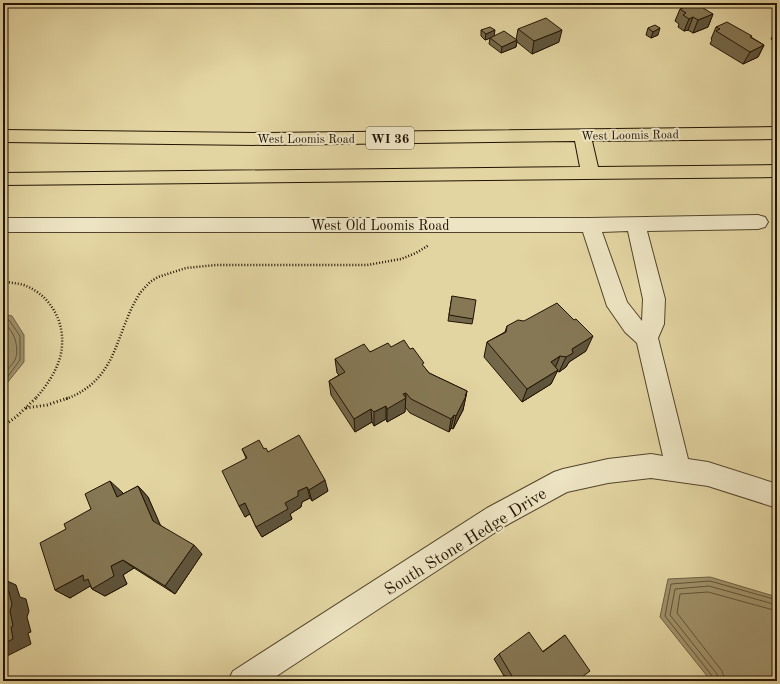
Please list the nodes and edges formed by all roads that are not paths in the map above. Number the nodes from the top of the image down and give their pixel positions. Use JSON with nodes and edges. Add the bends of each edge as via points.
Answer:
{"nodes":[{"id":1,"x":777,"y":133,"type":"edge"},
{"id":2,"x":3,"y":136,"type":"edge"},
{"id":3,"x":582,"y":136,"type":"junction"},
{"id":4,"x":777,"y":171,"type":"edge"},
{"id":5,"x":590,"y":173,"type":"junction"},
{"id":6,"x":3,"y":179,"type":"edge"},
{"id":7,"x":758,"y":222,"type":"dead end"},
{"id":8,"x":3,"y":224,"type":"edge"},
{"id":9,"x":636,"y":224,"type":"junction"},
{"id":10,"x":590,"y":225,"type":"junction"},
{"id":11,"x":647,"y":338,"type":"junction"},
{"id":12,"x":678,"y":470,"type":"junction"},
{"id":13,"x":777,"y":496,"type":"edge"},
{"id":14,"x":244,"y":681,"type":"edge"}],
"edges":[{"from":1,"to":3,"type":"main road","name":"West Loomis Road","number":"WI 36"},
{"from":2,"to":3,"type":"main road","name":"West Loomis Road","number":"WI 36","via":[[273,139]]},
{"from":3,"to":5,"type":"main road"},
{"from":4,"to":5,"type":"main road"},
{"from":5,"to":6,"type":"main road"},
{"from":7,"to":9,"type":"street","name":"West Old Loomis Road"},
{"from":8,"to":10,"type":"street","name":"West Old Loomis Road"},
{"from":9,"to":10,"type":"street","name":"West Old Loomis Road"},
{"from":9,"to":11,"type":"street","via":[[654,299],[653,324]]},
{"from":10,"to":11,"type":"street","via":[[618,306],[633,326]]},
{"from":11,"to":12,"type":"street"},
{"from":12,"to":13,"type":"street","name":"South Stone Hedge Drive","via":[[708,474]]},
{"from":12,"to":14,"type":"street","name":"South Stone Hedge Drive","via":[[651,466],[608,471],[563,481],[496,517]]}]}
